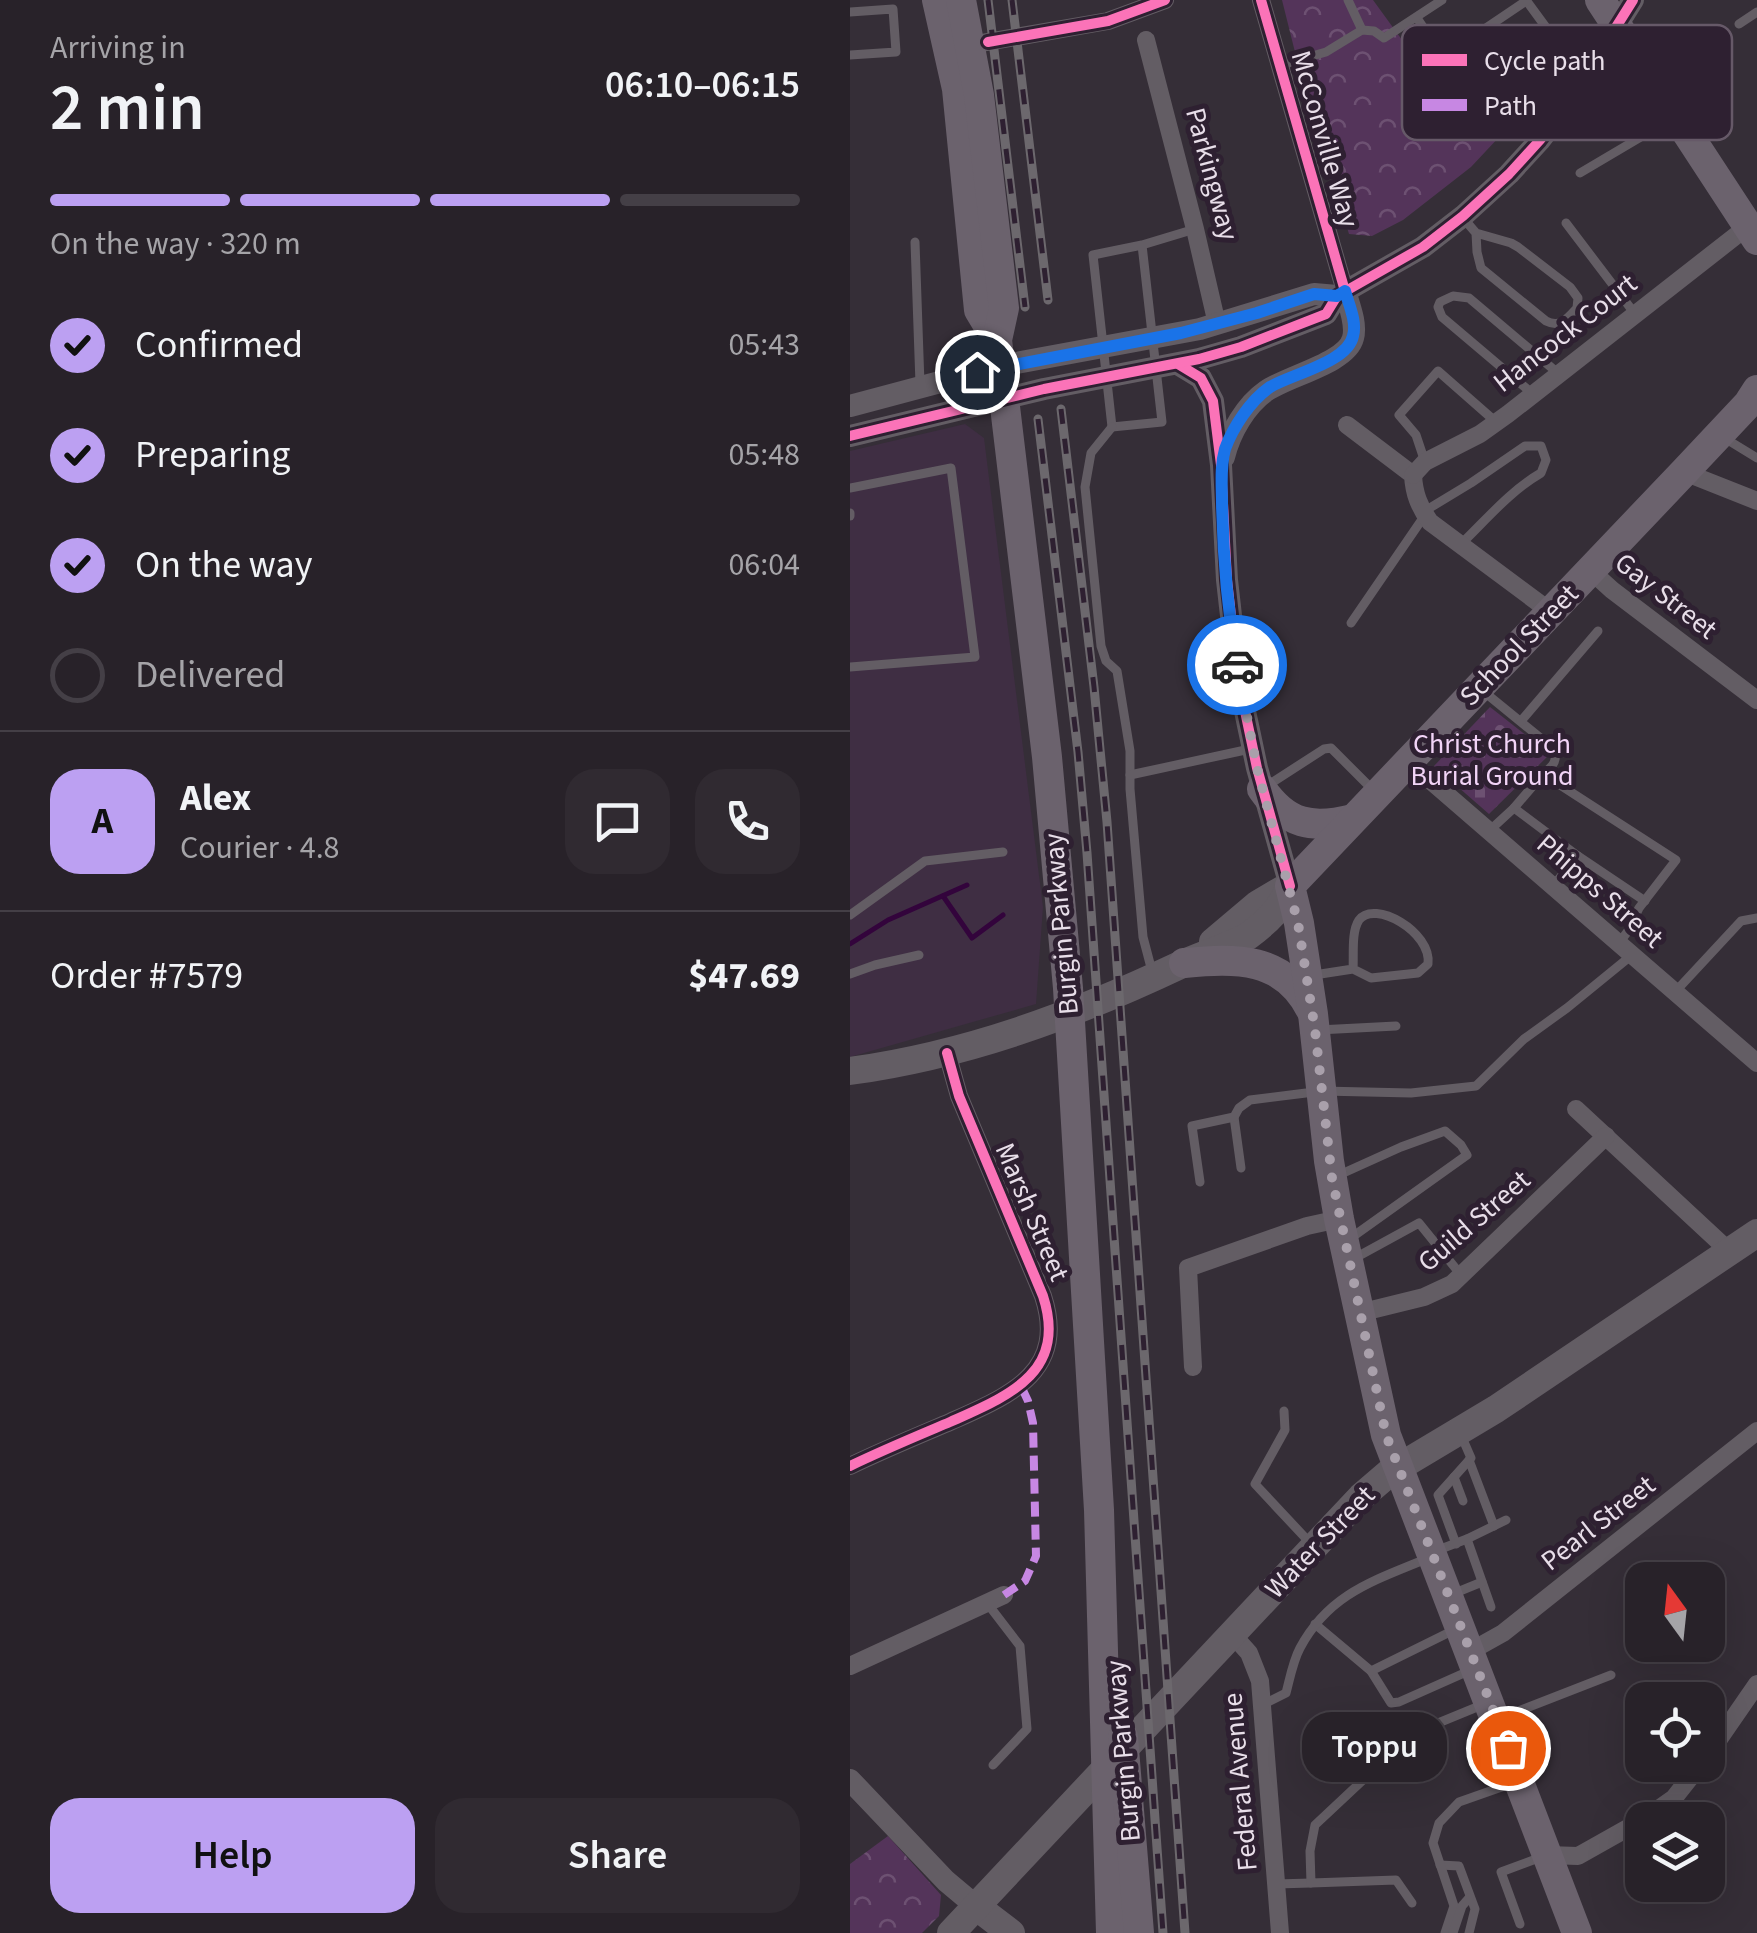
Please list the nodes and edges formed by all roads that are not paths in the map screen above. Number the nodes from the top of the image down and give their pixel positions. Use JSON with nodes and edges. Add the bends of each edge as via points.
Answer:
{"nodes":[{"id":1,"x":937,"y":0,"type":"edge"},
{"id":2,"x":961,"y":0,"type":"edge"},
{"id":3,"x":1165,"y":0,"type":"edge"},
{"id":4,"x":1261,"y":0,"type":"edge"},
{"id":5,"x":1348,"y":0,"type":"edge"},
{"id":6,"x":1442,"y":0,"type":"edge"},
{"id":7,"x":1526,"y":0,"type":"edge"},
{"id":8,"x":850,"y":12,"type":"edge"},
{"id":9,"x":1757,"y":12,"type":"edge"},
{"id":10,"x":1417,"y":18,"type":"junction"},
{"id":11,"x":1740,"y":24,"type":"dead end"},
{"id":12,"x":1405,"y":25,"type":"edge"},
{"id":13,"x":1421,"y":25,"type":"edge"},
{"id":14,"x":1490,"y":25,"type":"edge"},
{"id":15,"x":1544,"y":25,"type":"edge"},
{"id":16,"x":1402,"y":27,"type":"edge"},
{"id":17,"x":1362,"y":30,"type":"junction"},
{"id":18,"x":1146,"y":40,"type":"dead end"},
{"id":19,"x":979,"y":43,"type":"junction"},
{"id":20,"x":850,"y":55,"type":"edge"},
{"id":21,"x":1281,"y":65,"type":"junction"},
{"id":22,"x":1540,"y":140,"type":"edge"},
{"id":23,"x":1637,"y":140,"type":"edge"},
{"id":24,"x":1692,"y":140,"type":"edge"},
{"id":25,"x":1580,"y":173,"type":"dead end"},
{"id":26,"x":1566,"y":223,"type":"dead end"},
{"id":27,"x":1469,"y":225,"type":"junction"},
{"id":28,"x":1196,"y":229,"type":"junction"},
{"id":29,"x":1754,"y":229,"type":"edge"},
{"id":30,"x":916,"y":242,"type":"dead end"},
{"id":31,"x":1142,"y":245,"type":"junction"},
{"id":32,"x":1341,"y":294,"type":"junction"},
{"id":33,"x":1635,"y":314,"type":"junction"},
{"id":34,"x":1217,"y":324,"type":"junction"},
{"id":35,"x":998,"y":353,"type":"junction"},
{"id":36,"x":1178,"y":364,"type":"junction"},
{"id":37,"x":1558,"y":374,"type":"junction"},
{"id":38,"x":920,"y":386,"type":"junction"},
{"id":39,"x":1532,"y":394,"type":"junction"},
{"id":40,"x":1754,"y":398,"type":"edge"},
{"id":41,"x":1003,"y":399,"type":"junction"},
{"id":42,"x":850,"y":406,"type":"edge"},
{"id":43,"x":1496,"y":422,"type":"junction"},
{"id":44,"x":1347,"y":425,"type":"dead end"},
{"id":45,"x":1112,"y":427,"type":"junction"},
{"id":46,"x":1719,"y":435,"type":"junction"},
{"id":47,"x":850,"y":436,"type":"edge"},
{"id":48,"x":1757,"y":458,"type":"edge"},
{"id":49,"x":1222,"y":465,"type":"junction"},
{"id":50,"x":1419,"y":468,"type":"junction"},
{"id":51,"x":1684,"y":472,"type":"junction"},
{"id":52,"x":850,"y":488,"type":"edge"},
{"id":53,"x":1757,"y":500,"type":"edge"},
{"id":54,"x":1424,"y":514,"type":"junction"},
{"id":55,"x":1460,"y":545,"type":"junction"},
{"id":56,"x":1590,"y":570,"type":"junction"},
{"id":57,"x":1551,"y":612,"type":"junction"},
{"id":58,"x":1351,"y":622,"type":"dead end"},
{"id":59,"x":1598,"y":631,"type":"dead end"},
{"id":60,"x":850,"y":667,"type":"edge"},
{"id":61,"x":1479,"y":687,"type":"junction"},
{"id":62,"x":1757,"y":700,"type":"edge"},
{"id":63,"x":1522,"y":721,"type":"junction"},
{"id":64,"x":1252,"y":748,"type":"junction"},
{"id":65,"x":1408,"y":761,"type":"junction"},
{"id":66,"x":1544,"y":774,"type":"junction"},
{"id":67,"x":1130,"y":775,"type":"junction"},
{"id":68,"x":1262,"y":789,"type":"junction"},
{"id":69,"x":1377,"y":794,"type":"junction"},
{"id":70,"x":1514,"y":808,"type":"junction"},
{"id":71,"x":1353,"y":820,"type":"junction"},
{"id":72,"x":1489,"y":831,"type":"junction"},
{"id":73,"x":1003,"y":852,"type":"dead end"},
{"id":74,"x":1578,"y":856,"type":"junction"},
{"id":75,"x":1290,"y":886,"type":"junction"},
{"id":76,"x":1553,"y":886,"type":"junction"},
{"id":77,"x":1645,"y":900,"type":"junction"},
{"id":78,"x":850,"y":916,"type":"edge"},
{"id":79,"x":1757,"y":918,"type":"edge"},
{"id":80,"x":1625,"y":949,"type":"junction"},
{"id":81,"x":919,"y":955,"type":"dead end"},
{"id":82,"x":1184,"y":963,"type":"junction"},
{"id":83,"x":1353,"y":969,"type":"junction"},
{"id":84,"x":850,"y":974,"type":"edge"},
{"id":85,"x":1307,"y":976,"type":"junction"},
{"id":86,"x":1148,"y":980,"type":"junction"},
{"id":87,"x":1675,"y":992,"type":"junction"},
{"id":88,"x":1314,"y":1022,"type":"junction"},
{"id":89,"x":1396,"y":1026,"type":"dead end"},
{"id":90,"x":947,"y":1053,"type":"junction"},
{"id":91,"x":1757,"y":1062,"type":"edge"},
{"id":92,"x":850,"y":1071,"type":"edge"},
{"id":93,"x":1322,"y":1091,"type":"junction"},
{"id":94,"x":1576,"y":1108,"type":"dead end"},
{"id":95,"x":1234,"y":1117,"type":"junction"},
{"id":96,"x":1606,"y":1136,"type":"junction"},
{"id":97,"x":1241,"y":1168,"type":"dead end"},
{"id":98,"x":1332,"y":1178,"type":"junction"},
{"id":99,"x":1200,"y":1182,"type":"dead end"},
{"id":100,"x":1757,"y":1232,"type":"edge"},
{"id":101,"x":1344,"y":1241,"type":"junction"},
{"id":102,"x":1730,"y":1251,"type":"junction"},
{"id":103,"x":1462,"y":1276,"type":"junction"},
{"id":104,"x":1359,"y":1313,"type":"junction"},
{"id":105,"x":1193,"y":1367,"type":"dead end"},
{"id":106,"x":1284,"y":1411,"type":"dead end"},
{"id":107,"x":1460,"y":1432,"type":"junction"},
{"id":108,"x":1757,"y":1432,"type":"edge"},
{"id":109,"x":1469,"y":1460,"type":"junction"},
{"id":110,"x":851,"y":1463,"type":"edge"},
{"id":111,"x":1398,"y":1468,"type":"junction"},
{"id":112,"x":1454,"y":1477,"type":"junction"},
{"id":113,"x":1464,"y":1501,"type":"dead end"},
{"id":114,"x":1100,"y":1510,"type":"junction"},
{"id":115,"x":1506,"y":1520,"type":"dead end"},
{"id":116,"x":1472,"y":1523,"type":"dead end"},
{"id":117,"x":1494,"y":1526,"type":"junction"},
{"id":118,"x":1471,"y":1537,"type":"junction"},
{"id":119,"x":1314,"y":1547,"type":"junction"},
{"id":120,"x":1440,"y":1551,"type":"junction"},
{"id":121,"x":1482,"y":1582,"type":"junction"},
{"id":122,"x":1448,"y":1596,"type":"junction"},
{"id":123,"x":996,"y":1599,"type":"joint"},
{"id":124,"x":1491,"y":1607,"type":"dead end"},
{"id":125,"x":1316,"y":1624,"type":"junction"},
{"id":126,"x":1232,"y":1634,"type":"junction"},
{"id":127,"x":1468,"y":1649,"type":"junction"},
{"id":128,"x":850,"y":1666,"type":"edge"},
{"id":129,"x":1371,"y":1671,"type":"junction"},
{"id":130,"x":1611,"y":1676,"type":"dead end"},
{"id":131,"x":1757,"y":1684,"type":"edge"},
{"id":132,"x":1262,"y":1705,"type":"junction"},
{"id":133,"x":1492,"y":1709,"type":"junction"},
{"id":134,"x":1725,"y":1730,"type":"edge"},
{"id":135,"x":993,"y":1766,"type":"dead end"},
{"id":136,"x":850,"y":1780,"type":"edge"},
{"id":137,"x":1520,"y":1781,"type":"junction"},
{"id":138,"x":1687,"y":1782,"type":"edge"},
{"id":139,"x":1668,"y":1802,"type":"edge"},
{"id":140,"x":1625,"y":1830,"type":"edge"},
{"id":141,"x":1547,"y":1855,"type":"junction"},
{"id":142,"x":1440,"y":1865,"type":"junction"},
{"id":143,"x":1312,"y":1883,"type":"junction"},
{"id":144,"x":1276,"y":1884,"type":"junction"},
{"id":145,"x":1469,"y":1898,"type":"junction"},
{"id":146,"x":1412,"y":1903,"type":"dead end"},
{"id":147,"x":977,"y":1907,"type":"junction"},
{"id":148,"x":1520,"y":1924,"type":"dead end"},
{"id":149,"x":951,"y":1933,"type":"edge"},
{"id":150,"x":1011,"y":1933,"type":"edge"},
{"id":151,"x":1111,"y":1933,"type":"edge"},
{"id":152,"x":1138,"y":1933,"type":"edge"},
{"id":153,"x":1280,"y":1933,"type":"edge"},
{"id":154,"x":1449,"y":1933,"type":"edge"},
{"id":155,"x":1469,"y":1933,"type":"edge"},
{"id":156,"x":1577,"y":1933,"type":"edge"}],
"edges":[{"from":1,"to":35,"type":"main road","name":"Burgin Parkway","via":[[957,89],[979,310]]},
{"from":2,"to":19,"type":"main road","name":"Burgin Parkway"},
{"from":3,"to":19,"type":"street","via":[[1108,21]]},
{"from":4,"to":21,"type":"street","name":"McConville Way"},
{"from":5,"to":17,"type":"lane"},
{"from":6,"to":10,"type":"lane"},
{"from":7,"to":14,"type":"lane"},
{"from":7,"to":15,"type":"lane"},
{"from":8,"to":20,"type":"lane","via":[[893,9],[896,52]]},
{"from":9,"to":11,"type":"lane"},
{"from":10,"to":12,"type":"lane"},
{"from":10,"to":13,"type":"lane"},
{"from":16,"to":17,"type":"lane","via":[[1384,38]]},
{"from":17,"to":21,"type":"lane","via":[[1326,52]]},
{"from":18,"to":28,"type":"street","name":"Parkingway"},
{"from":19,"to":35,"type":"main road","name":"Burgin Parkway","via":[[1004,308]]},
{"from":21,"to":32,"type":"street","name":"McConville Way"},
{"from":22,"to":27,"type":"street"},
{"from":23,"to":25,"type":"lane"},
{"from":24,"to":29,"type":"main road"},
{"from":26,"to":33,"type":"lane"},
{"from":27,"to":27,"type":"lane","via":[[1482,268],[1546,322],[1562,323],[1577,308],[1570,287],[1518,247]]},
{"from":27,"to":32,"type":"street"},
{"from":28,"to":31,"type":"lane"},
{"from":28,"to":34,"type":"street","name":"Parkingway"},
{"from":29,"to":33,"type":"street","name":"Hancock Court"},
{"from":30,"to":38,"type":"lane"},
{"from":31,"to":45,"type":"lane","via":[[1092,255]]},
{"from":31,"to":45,"type":"lane","via":[[1162,422]]},
{"from":32,"to":34,"type":"street","via":[[1314,294]]},
{"from":32,"to":36,"type":"street","via":[[1311,321]]},
{"from":32,"to":49,"type":"street","via":[[1354,324],[1346,351],[1256,399]]},
{"from":33,"to":37,"type":"street","name":"Hancock Court"},
{"from":34,"to":35,"type":"street","via":[[1066,354]]},
{"from":35,"to":38,"type":"street"},
{"from":35,"to":41,"type":"main road","name":"Burgin Parkway"},
{"from":36,"to":41,"type":"street"},
{"from":36,"to":49,"type":"street","via":[[1207,386]]},
{"from":37,"to":39,"type":"street","name":"Hancock Court"},
{"from":37,"to":39,"type":"lane","via":[[1469,298],[1440,302],[1442,318]]},
{"from":38,"to":42,"type":"street"},
{"from":39,"to":43,"type":"street","name":"Hancock Court"},
{"from":40,"to":46,"type":"main road","name":"School Street"},
{"from":41,"to":47,"type":"street"},
{"from":41,"to":114,"type":"main road","name":"Burgin Parkway","via":[[1062,920]]},
{"from":43,"to":50,"type":"street","name":"Hancock Court"},
{"from":43,"to":50,"type":"lane","via":[[1438,370],[1399,415],[1416,435]]},
{"from":44,"to":50,"type":"street"},
{"from":45,"to":67,"type":"lane","via":[[1090,453],[1086,487],[1101,646],[1117,672]]},
{"from":46,"to":48,"type":"lane"},
{"from":46,"to":51,"type":"main road","name":"School Street"},
{"from":49,"to":64,"type":"street","via":[[1230,613]]},
{"from":50,"to":54,"type":"street","via":[[1414,490]]},
{"from":51,"to":53,"type":"street"},
{"from":51,"to":56,"type":"main road","name":"School Street"},
{"from":52,"to":60,"type":"lane","via":[[951,468],[974,657]]},
{"from":54,"to":55,"type":"street"},
{"from":54,"to":55,"type":"lane","via":[[1525,446],[1540,446],[1546,460],[1541,473]]},
{"from":54,"to":58,"type":"lane"},
{"from":55,"to":57,"type":"street"},
{"from":56,"to":57,"type":"main road","name":"School Street"},
{"from":56,"to":62,"type":"street","name":"Gay Street"},
{"from":57,"to":61,"type":"main road","name":"School Street"},
{"from":59,"to":63,"type":"lane"},
{"from":61,"to":63,"type":"lane"},
{"from":61,"to":65,"type":"main road","name":"School Street"},
{"from":63,"to":66,"type":"lane","via":[[1554,749],[1554,765]]},
{"from":64,"to":67,"type":"lane"},
{"from":64,"to":68,"type":"street"},
{"from":65,"to":69,"type":"main road","name":"School Street"},
{"from":65,"to":72,"type":"street","name":"Phipps Street"},
{"from":66,"to":70,"type":"lane"},
{"from":66,"to":77,"type":"lane","via":[[1676,860]]},
{"from":67,"to":86,"type":"lane"},
{"from":68,"to":69,"type":"lane","via":[[1331,748]]},
{"from":68,"to":71,"type":"main road","via":[[1278,809],[1304,823]]},
{"from":68,"to":75,"type":"street"},
{"from":69,"to":71,"type":"main road","name":"School Street"},
{"from":70,"to":72,"type":"lane"},
{"from":70,"to":74,"type":"lane"},
{"from":71,"to":75,"type":"main road","name":"School Street"},
{"from":72,"to":76,"type":"street","name":"Phipps Street"},
{"from":73,"to":78,"type":"lane","via":[[925,861]]},
{"from":74,"to":76,"type":"lane"},
{"from":74,"to":77,"type":"lane"},
{"from":75,"to":82,"type":"main road","name":"School Street","via":[[1264,924]]},
{"from":75,"to":85,"type":"main road"},
{"from":76,"to":80,"type":"street","name":"Phipps Street"},
{"from":77,"to":80,"type":"lane"},
{"from":79,"to":87,"type":"lane","via":[[1741,921]]},
{"from":80,"to":87,"type":"street","name":"Phipps Street"},
{"from":80,"to":93,"type":"lane","via":[[1476,1086]]},
{"from":81,"to":84,"type":"lane"},
{"from":82,"to":86,"type":"main road","name":"School Street"},
{"from":82,"to":88,"type":"main road","via":[[1260,964],[1292,984]]},
{"from":83,"to":83,"type":"lane","via":[[1372,978],[1418,974],[1429,955],[1415,931],[1374,912],[1355,929]]},
{"from":83,"to":85,"type":"lane"},
{"from":85,"to":88,"type":"main road"},
{"from":86,"to":90,"type":"main road","name":"School Street","via":[[1031,1028]]},
{"from":87,"to":91,"type":"street","name":"Phipps Street"},
{"from":88,"to":89,"type":"lane"},
{"from":88,"to":93,"type":"main road"},
{"from":90,"to":92,"type":"main road","name":"School Street"},
{"from":90,"to":110,"type":"street","name":"Marsh Street","via":[[1046,1308],[1044,1351],[1021,1386]]},
{"from":93,"to":95,"type":"lane","via":[[1250,1100]]},
{"from":93,"to":98,"type":"main road"},
{"from":94,"to":96,"type":"street"},
{"from":95,"to":97,"type":"lane"},
{"from":95,"to":99,"type":"lane","via":[[1192,1126]]},
{"from":96,"to":102,"type":"street"},
{"from":96,"to":103,"type":"street","name":"Guild Street"},
{"from":98,"to":101,"type":"main road"},
{"from":98,"to":101,"type":"lane","via":[[1446,1131],[1468,1155]]},
{"from":100,"to":102,"type":"main road","name":"Water Street"},
{"from":101,"to":103,"type":"lane","via":[[1418,1223]]},
{"from":101,"to":104,"type":"main road"},
{"from":101,"to":105,"type":"street","via":[[1307,1226],[1188,1268]]},
{"from":102,"to":107,"type":"main road","name":"Water Street"},
{"from":103,"to":104,"type":"street","name":"Guild Street","via":[[1434,1294]]},
{"from":104,"to":111,"type":"main road"},
{"from":106,"to":119,"type":"lane","via":[[1285,1430],[1255,1484]]},
{"from":107,"to":109,"type":"lane"},
{"from":107,"to":111,"type":"main road","name":"Water Street"},
{"from":108,"to":127,"type":"street","name":"Pearl Street","via":[[1502,1633]]},
{"from":109,"to":112,"type":"lane"},
{"from":109,"to":117,"type":"lane"},
{"from":111,"to":119,"type":"main road","name":"Water Street"},
{"from":111,"to":120,"type":"main road"},
{"from":112,"to":113,"type":"lane"},
{"from":112,"to":120,"type":"lane","via":[[1438,1495]]},
{"from":114,"to":151,"type":"main road","name":"Burgin Parkway"},
{"from":114,"to":152,"type":"main road","name":"Burgin Parkway"},
{"from":115,"to":117,"type":"lane"},
{"from":116,"to":118,"type":"lane"},
{"from":117,"to":118,"type":"lane"},
{"from":118,"to":120,"type":"lane"},
{"from":118,"to":121,"type":"lane"},
{"from":119,"to":126,"type":"main road","name":"Water Street"},
{"from":120,"to":122,"type":"main road"},
{"from":120,"to":125,"type":"lane","via":[[1359,1587]]},
{"from":121,"to":122,"type":"lane"},
{"from":121,"to":124,"type":"lane"},
{"from":122,"to":127,"type":"main road"},
{"from":123,"to":128,"type":"street"},
{"from":123,"to":135,"type":"lane","via":[[1020,1646],[1027,1730]]},
{"from":125,"to":129,"type":"lane"},
{"from":125,"to":132,"type":"lane","via":[[1298,1651],[1286,1693]]},
{"from":126,"to":132,"type":"street","name":"Federal Avenue","via":[[1253,1660]]},
{"from":126,"to":147,"type":"main road","name":"Water Street"},
{"from":127,"to":129,"type":"lane"},
{"from":127,"to":129,"type":"lane","via":[[1399,1702],[1391,1703]]},
{"from":127,"to":133,"type":"main road"},
{"from":130,"to":133,"type":"lane","via":[[1521,1710]]},
{"from":131,"to":134,"type":"street"},
{"from":132,"to":144,"type":"street","name":"Federal Avenue"},
{"from":133,"to":137,"type":"main road"},
{"from":133,"to":143,"type":"lane","via":[[1426,1728],[1314,1825]]},
{"from":136,"to":147,"type":"street"},
{"from":137,"to":141,"type":"main road"},
{"from":137,"to":142,"type":"lane","via":[[1458,1802],[1438,1823],[1433,1843]]},
{"from":138,"to":139,"type":"street"},
{"from":140,"to":141,"type":"street","via":[[1578,1856]]},
{"from":141,"to":148,"type":"lane","via":[[1501,1872]]},
{"from":141,"to":156,"type":"main road"},
{"from":142,"to":145,"type":"lane","via":[[1459,1866]]},
{"from":142,"to":154,"type":"lane","via":[[1454,1906]]},
{"from":143,"to":144,"type":"lane"},
{"from":143,"to":146,"type":"lane","via":[[1396,1880]]},
{"from":144,"to":153,"type":"street","name":"Federal Avenue"},
{"from":145,"to":154,"type":"lane"},
{"from":145,"to":155,"type":"lane","via":[[1475,1909]]},
{"from":147,"to":149,"type":"main road","name":"Water Street"},
{"from":147,"to":150,"type":"main road"}]}
